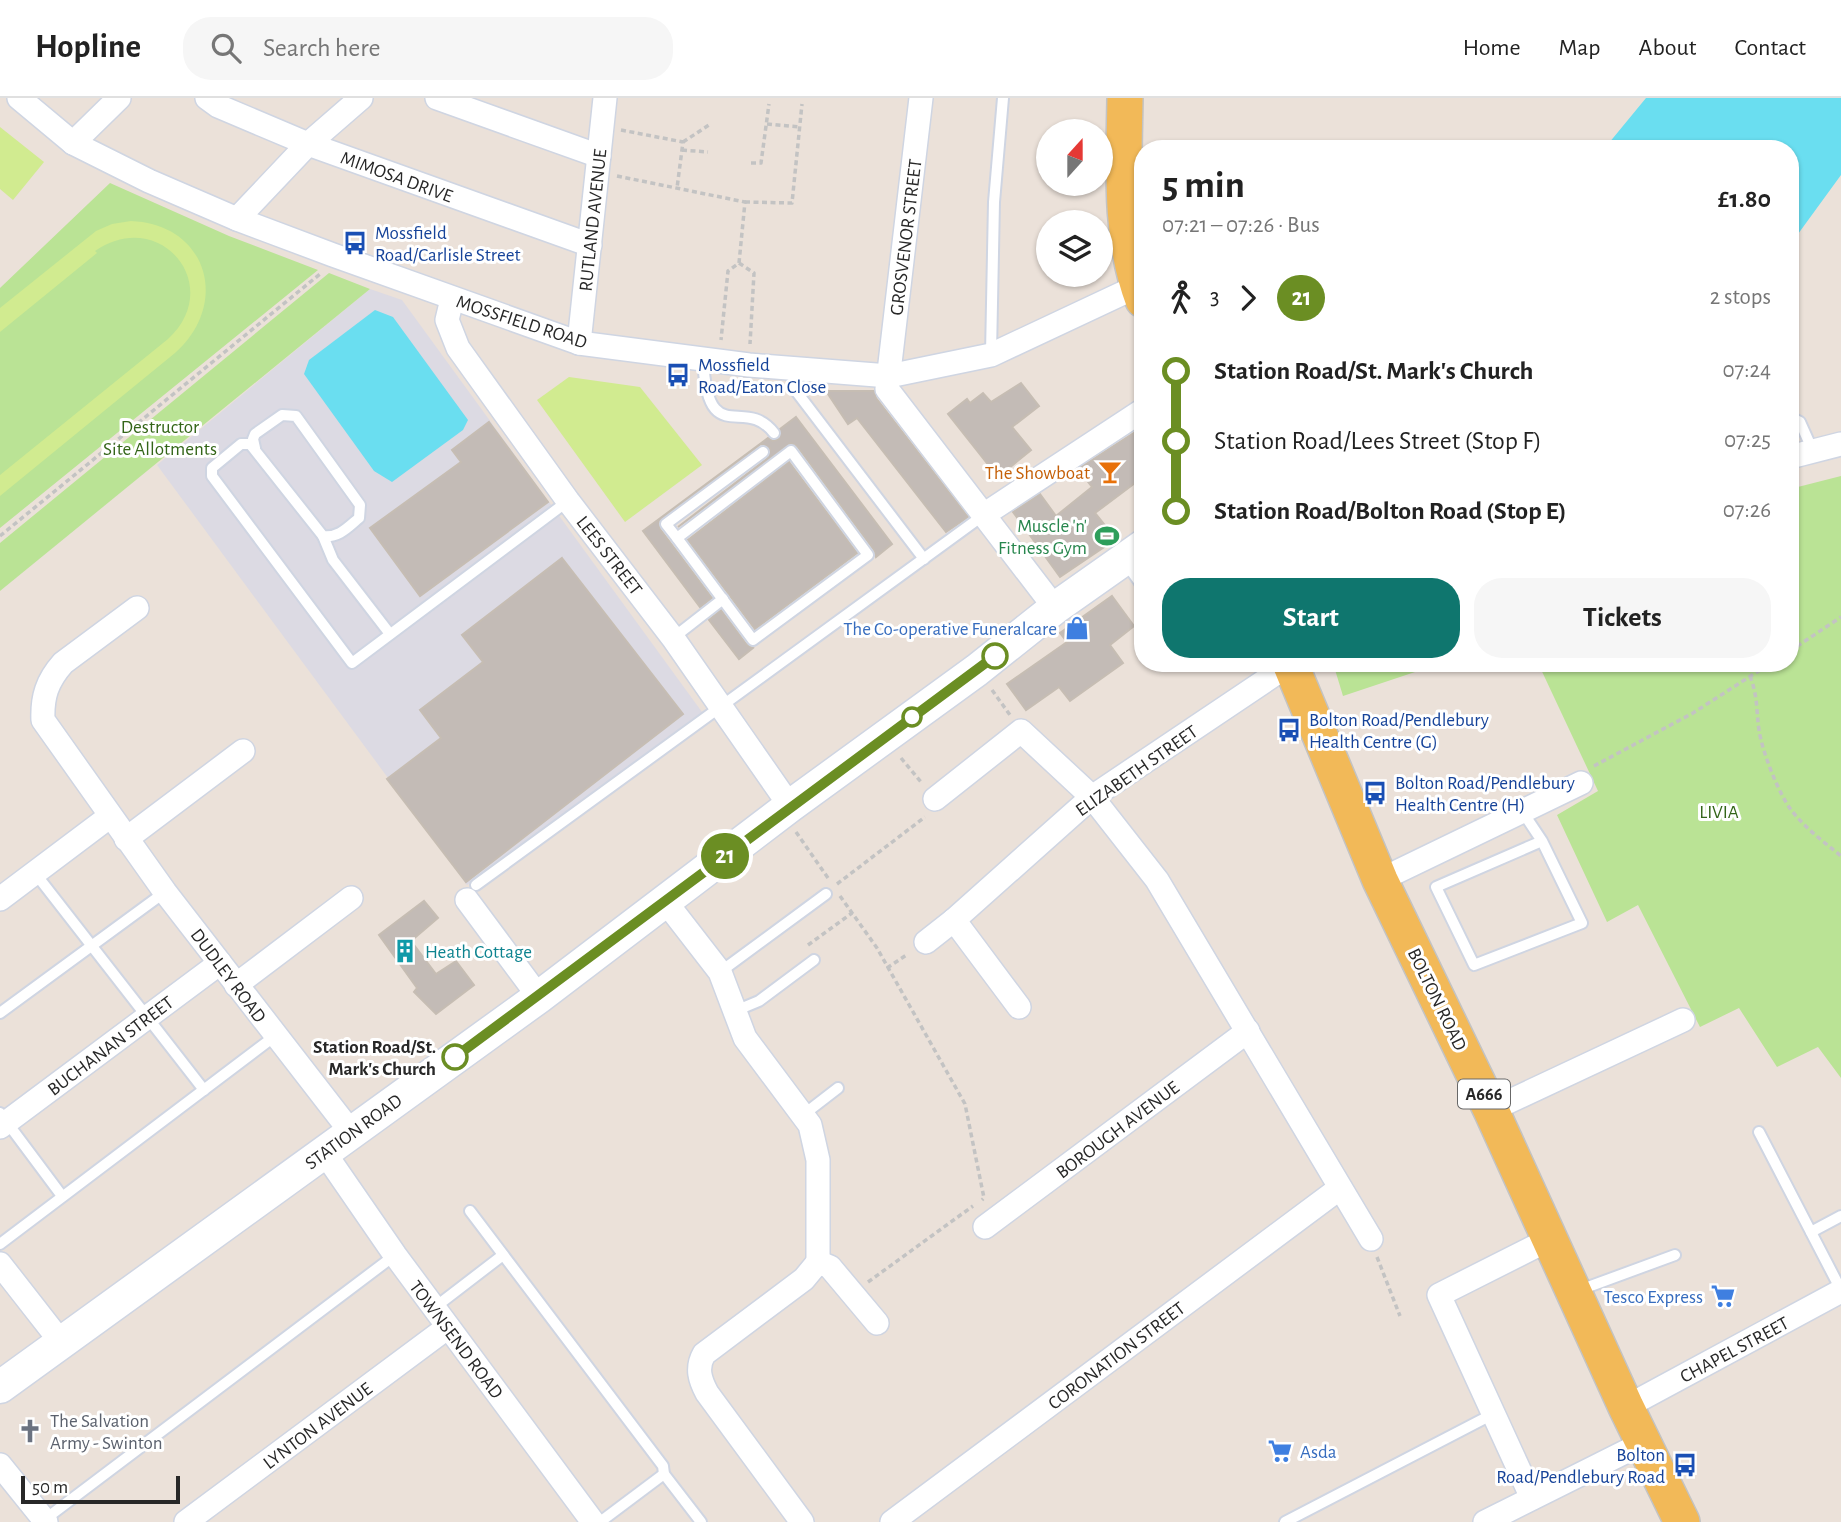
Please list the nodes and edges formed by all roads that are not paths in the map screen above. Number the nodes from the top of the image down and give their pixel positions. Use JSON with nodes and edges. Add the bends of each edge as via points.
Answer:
{"nodes":[{"id":1,"x":19,"y":98,"type":"edge"},
{"id":2,"x":119,"y":98,"type":"edge"},
{"id":3,"x":207,"y":98,"type":"edge"},
{"id":4,"x":361,"y":98,"type":"edge"},
{"id":5,"x":437,"y":98,"type":"edge"},
{"id":6,"x":605,"y":98,"type":"edge"},
{"id":7,"x":921,"y":98,"type":"edge"},
{"id":8,"x":1003,"y":98,"type":"edge"},
{"id":9,"x":1125,"y":98,"type":"edge"},
{"id":10,"x":231,"y":104,"type":"edge"},
{"id":11,"x":73,"y":143,"type":"junction"},
{"id":12,"x":307,"y":144,"type":"junction"},
{"id":13,"x":598,"y":164,"type":"junction"},
{"id":14,"x":1134,"y":196,"type":"edge"},
{"id":15,"x":237,"y":219,"type":"junction"},
{"id":16,"x":590,"y":245,"type":"junction"},
{"id":17,"x":1134,"y":295,"type":"edge"},
{"id":18,"x":452,"y":299,"type":"junction"},
{"id":19,"x":579,"y":343,"type":"junction"},
{"id":20,"x":991,"y":355,"type":"junction"},
{"id":21,"x":711,"y":361,"type":"junction"},
{"id":22,"x":797,"y":369,"type":"junction"},
{"id":23,"x":889,"y":376,"type":"junction"},
{"id":24,"x":1134,"y":416,"type":"edge"},
{"id":25,"x":1799,"y":422,"type":"edge"},
{"id":26,"x":774,"y":433,"type":"dead end"},
{"id":27,"x":1841,"y":444,"type":"edge"},
{"id":28,"x":255,"y":448,"type":"junction"},
{"id":29,"x":1813,"y":451,"type":"junction"},
{"id":30,"x":763,"y":452,"type":"dead end"},
{"id":31,"x":1799,"y":455,"type":"edge"},
{"id":32,"x":568,"y":501,"type":"junction"},
{"id":33,"x":985,"y":514,"type":"junction"},
{"id":34,"x":323,"y":536,"type":"junction"},
{"id":35,"x":677,"y":538,"type":"junction"},
{"id":36,"x":1133,"y":553,"type":"edge"},
{"id":37,"x":924,"y":559,"type":"junction"},
{"id":38,"x":723,"y":599,"type":"junction"},
{"id":39,"x":137,"y":608,"type":"dead end"},
{"id":40,"x":1055,"y":608,"type":"junction"},
{"id":41,"x":390,"y":635,"type":"junction"},
{"id":42,"x":673,"y":638,"type":"junction"},
{"id":43,"x":1277,"y":672,"type":"edge"},
{"id":44,"x":1294,"y":672,"type":"edge"},
{"id":45,"x":720,"y":706,"type":"junction"},
{"id":46,"x":243,"y":751,"type":"dead end"},
{"id":47,"x":1581,"y":783,"type":"road end"},
{"id":48,"x":1092,"y":797,"type":"junction"},
{"id":49,"x":935,"y":799,"type":"road end"},
{"id":50,"x":789,"y":806,"type":"junction"},
{"id":51,"x":1522,"y":811,"type":"junction"},
{"id":52,"x":109,"y":817,"type":"junction"},
{"id":53,"x":126,"y":839,"type":"junction"},
{"id":54,"x":1542,"y":841,"type":"junction"},
{"id":55,"x":36,"y":873,"type":"junction"},
{"id":56,"x":1380,"y":880,"type":"junction"},
{"id":57,"x":830,"y":890,"type":"road end"},
{"id":58,"x":165,"y":892,"type":"junction"},
{"id":59,"x":471,"y":892,"type":"joint"},
{"id":60,"x":351,"y":898,"type":"dead end"},
{"id":61,"x":0,"y":899,"type":"edge"},
{"id":62,"x":665,"y":901,"type":"junction"},
{"id":63,"x":954,"y":920,"type":"junction"},
{"id":64,"x":926,"y":942,"type":"dead end"},
{"id":65,"x":92,"y":946,"type":"junction"},
{"id":66,"x":814,"y":960,"type":"dead end"},
{"id":67,"x":219,"y":963,"type":"junction"},
{"id":68,"x":720,"y":972,"type":"junction"},
{"id":69,"x":236,"y":985,"type":"junction"},
{"id":70,"x":538,"y":998,"type":"junction"},
{"id":71,"x":1018,"y":1007,"type":"dead end"},
{"id":72,"x":735,"y":1011,"type":"junction"},
{"id":73,"x":0,"y":1013,"type":"edge"},
{"id":74,"x":149,"y":1017,"type":"junction"},
{"id":75,"x":1683,"y":1020,"type":"dead end"},
{"id":76,"x":1248,"y":1031,"type":"junction"},
{"id":77,"x":275,"y":1036,"type":"junction"},
{"id":78,"x":838,"y":1088,"type":"dead end"},
{"id":79,"x":204,"y":1090,"type":"junction"},
{"id":80,"x":1492,"y":1110,"type":"junction"},
{"id":81,"x":803,"y":1115,"type":"junction"},
{"id":82,"x":2,"y":1121,"type":"edge"},
{"id":83,"x":351,"y":1132,"type":"junction"},
{"id":84,"x":1759,"y":1132,"type":"dead end"},
{"id":85,"x":324,"y":1152,"type":"junction"},
{"id":86,"x":1340,"y":1188,"type":"junction"},
{"id":87,"x":62,"y":1196,"type":"junction"},
{"id":88,"x":470,"y":1211,"type":"dead end"},
{"id":89,"x":1841,"y":1216,"type":"edge"},
{"id":90,"x":985,"y":1227,"type":"dead end"},
{"id":91,"x":1811,"y":1232,"type":"junction"},
{"id":92,"x":1371,"y":1239,"type":"road end"},
{"id":93,"x":1550,"y":1239,"type":"junction"},
{"id":94,"x":0,"y":1244,"type":"edge"},
{"id":95,"x":395,"y":1255,"type":"junction"},
{"id":96,"x":503,"y":1255,"type":"junction"},
{"id":97,"x":1675,"y":1255,"type":"dead end"},
{"id":98,"x":818,"y":1262,"type":"junction"},
{"id":99,"x":0,"y":1264,"type":"edge"},
{"id":100,"x":1841,"y":1290,"type":"edge"},
{"id":101,"x":1574,"y":1292,"type":"junction"},
{"id":102,"x":434,"y":1308,"type":"junction"},
{"id":103,"x":877,"y":1323,"type":"dead end"},
{"id":104,"x":448,"y":1327,"type":"junction"},
{"id":105,"x":61,"y":1342,"type":"junction"},
{"id":106,"x":0,"y":1387,"type":"edge"},
{"id":107,"x":1626,"y":1407,"type":"junction"},
{"id":108,"x":1493,"y":1414,"type":"junction"},
{"id":109,"x":1643,"y":1443,"type":"junction"},
{"id":110,"x":0,"y":1465,"type":"edge"},
{"id":111,"x":664,"y":1474,"type":"junction"},
{"id":112,"x":1532,"y":1498,"type":"junction"},
{"id":113,"x":45,"y":1521,"type":"edge"},
{"id":114,"x":186,"y":1522,"type":"edge"},
{"id":115,"x":593,"y":1522,"type":"edge"},
{"id":116,"x":600,"y":1522,"type":"edge"},
{"id":117,"x":701,"y":1522,"type":"edge"},
{"id":118,"x":802,"y":1522,"type":"edge"},
{"id":119,"x":892,"y":1522,"type":"edge"},
{"id":120,"x":1285,"y":1522,"type":"edge"},
{"id":121,"x":1485,"y":1522,"type":"edge"},
{"id":122,"x":1682,"y":1522,"type":"edge"}],
"edges":[{"from":1,"to":11,"type":"street","name":"MOSSFIELD ROAD"},
{"from":2,"to":11,"type":"street"},
{"from":3,"to":10,"type":"street","name":"MIMOSA DRIVE"},
{"from":4,"to":12,"type":"street"},
{"from":5,"to":13,"type":"street"},
{"from":6,"to":13,"type":"street","name":"RUTLAND AVENUE"},
{"from":7,"to":23,"type":"street","name":"GROSVENOR STREET"},
{"from":8,"to":20,"type":"lane","via":[[994,202]]},
{"from":9,"to":14,"type":"main road"},
{"from":10,"to":12,"type":"street","name":"MIMOSA DRIVE"},
{"from":11,"to":15,"type":"street","name":"MOSSFIELD ROAD"},
{"from":12,"to":15,"type":"street"},
{"from":12,"to":16,"type":"street","name":"MIMOSA DRIVE"},
{"from":13,"to":16,"type":"street","name":"RUTLAND AVENUE"},
{"from":15,"to":18,"type":"street","name":"MOSSFIELD ROAD"},
{"from":16,"to":19,"type":"street","name":"RUTLAND AVENUE"},
{"from":17,"to":20,"type":"street","name":"MOSSFIELD ROAD"},
{"from":18,"to":19,"type":"street","name":"MOSSFIELD ROAD"},
{"from":18,"to":32,"type":"street","name":"LEES STREET","via":[[447,320],[458,348]]},
{"from":19,"to":21,"type":"street","name":"MOSSFIELD ROAD"},
{"from":20,"to":23,"type":"street","name":"MOSSFIELD ROAD"},
{"from":21,"to":22,"type":"street","name":"MOSSFIELD ROAD"},
{"from":21,"to":26,"type":"lane","via":[[705,388],[717,411],[732,418],[755,419]]},
{"from":22,"to":23,"type":"street","name":"MOSSFIELD ROAD"},
{"from":22,"to":37,"type":"lane","via":[[796,391]]},
{"from":23,"to":33,"type":"street","via":[[887,390]]},
{"from":24,"to":33,"type":"street"},
{"from":25,"to":29,"type":"lane"},
{"from":27,"to":29,"type":"street"},
{"from":28,"to":34,"type":"lane"},
{"from":28,"to":34,"type":"lane","via":[[255,434],[282,415],[296,416],[360,505],[359,517],[335,537]]},
{"from":28,"to":41,"type":"lane","via":[[241,444],[215,463],[212,476],[352,663]]},
{"from":29,"to":31,"type":"street"},
{"from":30,"to":35,"type":"lane","via":[[666,524]]},
{"from":32,"to":41,"type":"lane"},
{"from":32,"to":42,"type":"street","name":"LEES STREET"},
{"from":33,"to":37,"type":"lane"},
{"from":33,"to":40,"type":"street"},
{"from":34,"to":41,"type":"lane","via":[[334,560]]},
{"from":35,"to":38,"type":"lane"},
{"from":35,"to":38,"type":"lane","via":[[791,451],[868,555],[753,640]]},
{"from":36,"to":40,"type":"main road","name":"STATION ROAD"},
{"from":37,"to":45,"type":"lane"},
{"from":38,"to":42,"type":"lane"},
{"from":39,"to":52,"type":"street","name":"DUDLEY ROAD","via":[[63,663],[46,689],[42,705],[43,720]]},
{"from":40,"to":50,"type":"main road","name":"STATION ROAD"},
{"from":42,"to":45,"type":"street","name":"LEES STREET"},
{"from":43,"to":48,"type":"street","name":"ELIZABETH STREET"},
{"from":44,"to":56,"type":"main road","name":"BOLTON ROAD","number":"A666"},
{"from":45,"to":50,"type":"street","name":"LEES STREET"},
{"from":45,"to":59,"type":"lane"},
{"from":46,"to":53,"type":"street"},
{"from":47,"to":51,"type":"street"},
{"from":48,"to":49,"type":"street","via":[[1021,731]]},
{"from":48,"to":63,"type":"street","name":"ELIZABETH STREET"},
{"from":48,"to":76,"type":"street","via":[[1157,880]]},
{"from":50,"to":62,"type":"main road","name":"STATION ROAD"},
{"from":51,"to":54,"type":"lane"},
{"from":51,"to":56,"type":"street"},
{"from":52,"to":53,"type":"street","name":"DUDLEY ROAD"},
{"from":52,"to":55,"type":"street"},
{"from":53,"to":58,"type":"street","name":"DUDLEY ROAD"},
{"from":54,"to":54,"type":"lane","via":[[1582,923],[1474,965],[1436,887]]},
{"from":55,"to":61,"type":"street"},
{"from":55,"to":65,"type":"lane"},
{"from":56,"to":80,"type":"main road","name":"BOLTON ROAD","number":"A666"},
{"from":57,"to":68,"type":"lane"},
{"from":58,"to":65,"type":"lane"},
{"from":58,"to":67,"type":"street","name":"DUDLEY ROAD"},
{"from":59,"to":70,"type":"street"},
{"from":60,"to":69,"type":"street"},
{"from":62,"to":68,"type":"street"},
{"from":62,"to":70,"type":"main road","name":"STATION ROAD"},
{"from":63,"to":64,"type":"street","name":"ELIZABETH STREET"},
{"from":63,"to":71,"type":"street"},
{"from":65,"to":73,"type":"lane"},
{"from":65,"to":74,"type":"lane"},
{"from":66,"to":72,"type":"lane","via":[[759,1001]]},
{"from":67,"to":69,"type":"street","name":"DUDLEY ROAD"},
{"from":67,"to":74,"type":"street","name":"BUCHANAN STREET"},
{"from":68,"to":72,"type":"street"},
{"from":69,"to":77,"type":"street","name":"DUDLEY ROAD"},
{"from":70,"to":83,"type":"main road","name":"STATION ROAD"},
{"from":72,"to":81,"type":"street","via":[[745,1038]]},
{"from":74,"to":79,"type":"lane"},
{"from":74,"to":82,"type":"street","name":"BUCHANAN STREET"},
{"from":75,"to":80,"type":"street"},
{"from":76,"to":86,"type":"street"},
{"from":76,"to":90,"type":"street","name":"BOROUGH AVENUE"},
{"from":77,"to":79,"type":"lane"},
{"from":77,"to":83,"type":"street","name":"DUDLEY ROAD"},
{"from":78,"to":81,"type":"lane"},
{"from":79,"to":87,"type":"lane"},
{"from":80,"to":93,"type":"main road","name":"BOLTON ROAD","number":"A666"},
{"from":81,"to":98,"type":"street","via":[[813,1132],[818,1160]]},
{"from":82,"to":87,"type":"lane"},
{"from":83,"to":85,"type":"main road","name":"STATION ROAD"},
{"from":84,"to":91,"type":"lane"},
{"from":85,"to":95,"type":"street","name":"TOWNSEND ROAD"},
{"from":85,"to":105,"type":"main road","name":"STATION ROAD"},
{"from":86,"to":92,"type":"street"},
{"from":86,"to":119,"type":"street","name":"CORONATION STREET"},
{"from":87,"to":94,"type":"lane"},
{"from":88,"to":96,"type":"lane"},
{"from":89,"to":91,"type":"lane"},
{"from":91,"to":100,"type":"lane"},
{"from":93,"to":101,"type":"main road","name":"BOLTON ROAD","number":"A666"},
{"from":93,"to":108,"type":"street","via":[[1439,1295]]},
{"from":95,"to":102,"type":"street","name":"TOWNSEND ROAD"},
{"from":95,"to":113,"type":"lane"},
{"from":96,"to":102,"type":"lane"},
{"from":96,"to":111,"type":"lane","via":[[663,1466]]},
{"from":97,"to":101,"type":"lane"},
{"from":98,"to":103,"type":"street","via":[[830,1267]]},
{"from":98,"to":118,"type":"street","via":[[804,1279],[704,1354],[699,1371],[707,1393]]},
{"from":99,"to":105,"type":"street"},
{"from":100,"to":107,"type":"street","name":"CHAPEL STREET"},
{"from":101,"to":107,"type":"main road","name":"BOLTON ROAD","number":"A666"},
{"from":102,"to":104,"type":"street","name":"TOWNSEND ROAD"},
{"from":104,"to":114,"type":"street","name":"LYNTON AVENUE"},
{"from":104,"to":115,"type":"street","name":"TOWNSEND ROAD"},
{"from":105,"to":106,"type":"main road","name":"STATION ROAD"},
{"from":107,"to":109,"type":"main road","name":"BOLTON ROAD","number":"A666"},
{"from":108,"to":112,"type":"street"},
{"from":108,"to":120,"type":"lane"},
{"from":109,"to":112,"type":"street"},
{"from":109,"to":122,"type":"main road","name":"BOLTON ROAD","number":"A666"},
{"from":110,"to":113,"type":"street"},
{"from":111,"to":116,"type":"lane"},
{"from":111,"to":117,"type":"lane"},
{"from":112,"to":121,"type":"street"}]}
